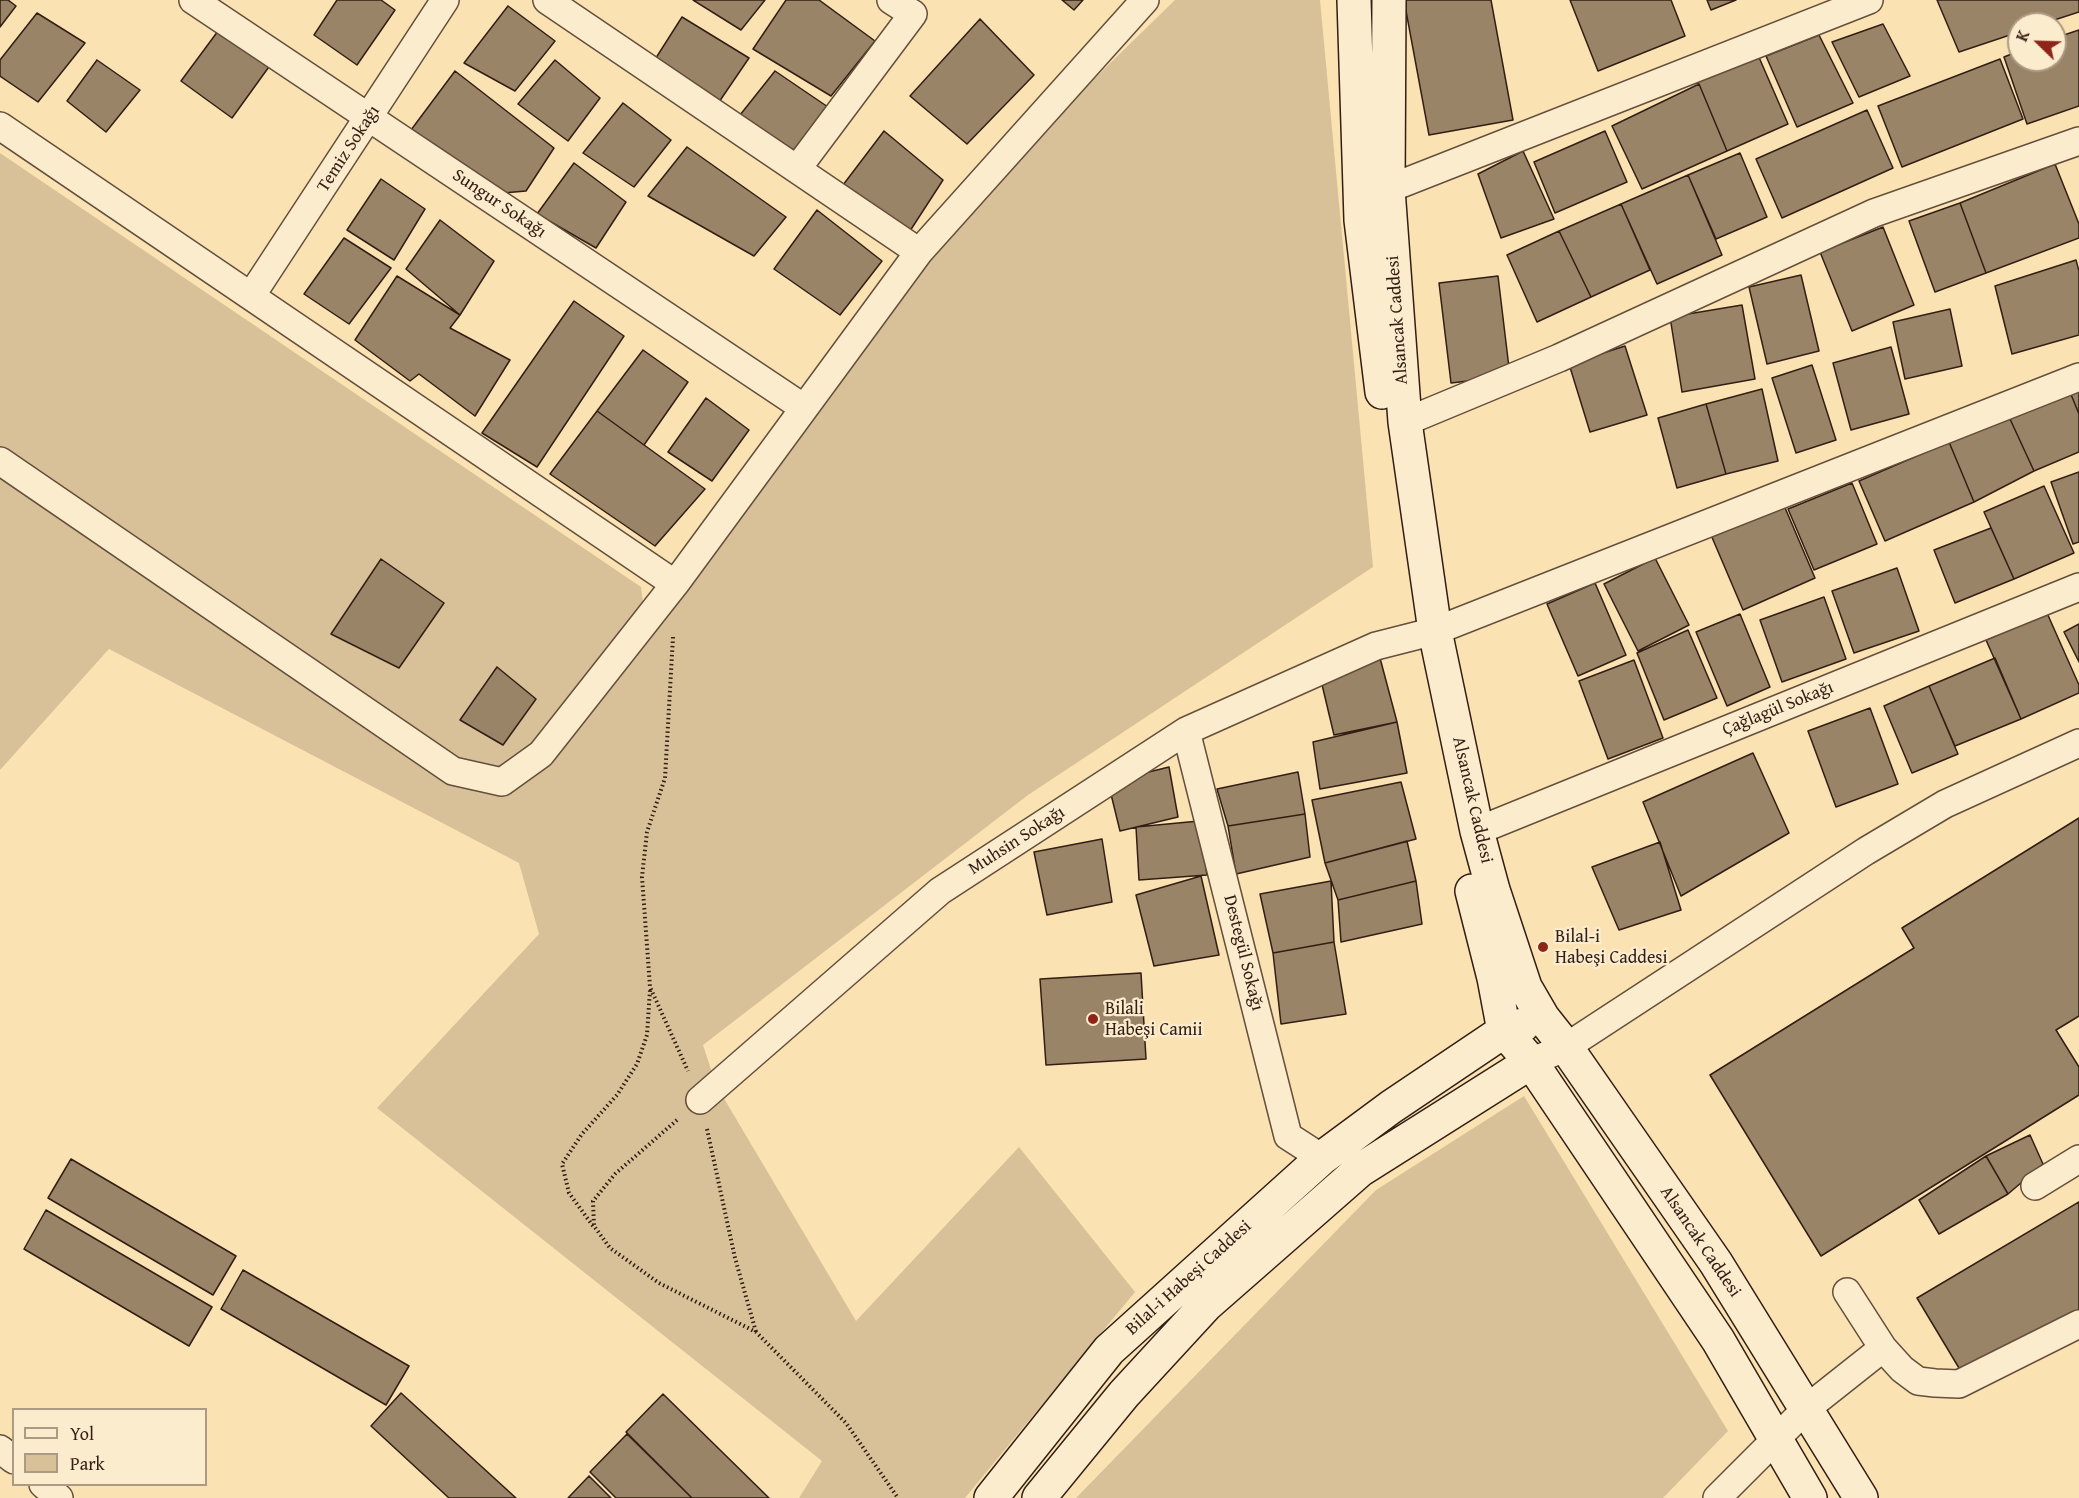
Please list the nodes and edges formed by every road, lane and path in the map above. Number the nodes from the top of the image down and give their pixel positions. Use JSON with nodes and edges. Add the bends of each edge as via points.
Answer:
{"nodes":[{"id":1,"x":193,"y":0,"type":"edge"},
{"id":2,"x":445,"y":0,"type":"edge"},
{"id":3,"x":547,"y":0,"type":"edge"},
{"id":4,"x":1145,"y":0,"type":"edge"},
{"id":5,"x":1354,"y":0,"type":"edge"},
{"id":6,"x":1389,"y":0,"type":"edge"},
{"id":7,"x":1869,"y":0,"type":"edge"},
{"id":8,"x":910,"y":5,"type":"edge"},
{"id":9,"x":370,"y":118,"type":"junction"},
{"id":10,"x":0,"y":126,"type":"edge"},
{"id":11,"x":2079,"y":141,"type":"edge"},
{"id":12,"x":797,"y":169,"type":"junction"},
{"id":13,"x":1388,"y":189,"type":"junction"},
{"id":14,"x":919,"y":252,"type":"junction"},
{"id":15,"x":251,"y":296,"type":"junction"},
{"id":16,"x":2079,"y":377,"type":"edge"},
{"id":17,"x":804,"y":408,"type":"junction"},
{"id":18,"x":1405,"y":422,"type":"junction"},
{"id":19,"x":0,"y":461,"type":"edge"},
{"id":20,"x":675,"y":584,"type":"junction"},
{"id":21,"x":2079,"y":587,"type":"edge"},
{"id":22,"x":1425,"y":633,"type":"junction"},
{"id":23,"x":1186,"y":731,"type":"junction"},
{"id":24,"x":2079,"y":743,"type":"edge"},
{"id":25,"x":1477,"y":831,"type":"junction"},
{"id":26,"x":650,"y":987,"type":"junction"},
{"id":27,"x":1543,"y":1018,"type":"junction"},
{"id":28,"x":1504,"y":1031,"type":"junction"},
{"id":29,"x":1566,"y":1047,"type":"junction"},
{"id":30,"x":1531,"y":1062,"type":"junction"},
{"id":31,"x":700,"y":1100,"type":"junction"},
{"id":32,"x":1322,"y":1158,"type":"junction"},
{"id":33,"x":2079,"y":1159,"type":"edge"},
{"id":34,"x":2035,"y":1186,"type":"dead end"},
{"id":35,"x":1667,"y":1194,"type":"junction"},
{"id":36,"x":1636,"y":1220,"type":"junction"},
{"id":37,"x":594,"y":1226,"type":"junction"},
{"id":38,"x":1847,"y":1292,"type":"dead end"},
{"id":39,"x":2079,"y":1323,"type":"edge"},
{"id":40,"x":756,"y":1332,"type":"junction"},
{"id":41,"x":1883,"y":1348,"type":"junction"},
{"id":42,"x":1806,"y":1409,"type":"junction"},
{"id":43,"x":1776,"y":1440,"type":"junction"},
{"id":44,"x":0,"y":1449,"type":"edge"},
{"id":45,"x":12,"y":1458,"type":"edge"},
{"id":46,"x":44,"y":1486,"type":"edge"},
{"id":47,"x":59,"y":1498,"type":"edge"},
{"id":48,"x":898,"y":1498,"type":"edge"},
{"id":49,"x":991,"y":1498,"type":"edge"},
{"id":50,"x":1039,"y":1498,"type":"edge"},
{"id":51,"x":1717,"y":1498,"type":"edge"},
{"id":52,"x":1810,"y":1498,"type":"edge"},
{"id":53,"x":1861,"y":1498,"type":"edge"}],
"edges":[{"from":1,"to":9,"type":"street","name":"Sungur Sokağı"},
{"from":2,"to":9,"type":"street","name":"Temiz Sokağı"},
{"from":3,"to":12,"type":"street"},
{"from":4,"to":14,"type":"street"},
{"from":5,"to":22,"type":"street","name":"Alsancak Caddesi","via":[[1361,220],[1394,490]]},
{"from":6,"to":13,"type":"street","name":"Alsancak Caddesi"},
{"from":7,"to":13,"type":"street"},
{"from":8,"to":12,"type":"street"},
{"from":9,"to":15,"type":"street","name":"Temiz Sokağı"},
{"from":9,"to":17,"type":"street","name":"Sungur Sokağı"},
{"from":10,"to":15,"type":"street"},
{"from":11,"to":18,"type":"street","via":[[1874,213],[1559,358]]},
{"from":12,"to":14,"type":"street"},
{"from":13,"to":18,"type":"street","name":"Alsancak Caddesi"},
{"from":14,"to":17,"type":"street"},
{"from":15,"to":20,"type":"street"},
{"from":16,"to":22,"type":"street","name":"Muhsin Sokağı"},
{"from":17,"to":20,"type":"street"},
{"from":18,"to":22,"type":"street","name":"Alsancak Caddesi"},
{"from":19,"to":20,"type":"street","via":[[453,771],[502,782],[541,754]]},
{"from":20,"to":26,"type":"path","via":[[665,778],[647,832],[642,876]]},
{"from":21,"to":25,"type":"street","name":"Çağlagül Sokağı"},
{"from":22,"to":23,"type":"street","name":"Muhsin Sokağı","via":[[1376,646]]},
{"from":22,"to":25,"type":"street","name":"Alsancak Caddesi"},
{"from":22,"to":28,"type":"street","name":"Alsancak Caddesi","via":[[1460,840]]},
{"from":23,"to":31,"type":"street","name":"Muhsin Sokağı","via":[[940,891]]},
{"from":23,"to":32,"type":"street","name":"Destegül Sokağı","via":[[1288,1136]]},
{"from":24,"to":29,"type":"street","via":[[1926,815]]},
{"from":25,"to":27,"type":"street","name":"Alsancak Caddesi","via":[[1492,890],[1525,987]]},
{"from":26,"to":31,"type":"path"},
{"from":26,"to":37,"type":"path","via":[[647,1035],[637,1064],[562,1164],[569,1193]]},
{"from":27,"to":28,"type":"street","name":"Bilal-i Habeşi Caddesi"},
{"from":27,"to":29,"type":"street","name":"Alsancak Caddesi"},
{"from":28,"to":30,"type":"street"},
{"from":28,"to":32,"type":"street","name":"Bilal-i Habeşi Caddesi"},
{"from":29,"to":30,"type":"street"},
{"from":29,"to":35,"type":"street","name":"Alsancak Caddesi"},
{"from":30,"to":36,"type":"street"},
{"from":30,"to":50,"type":"street","name":"Bilal-i Habeşi Caddesi","via":[[1360,1170],[1215,1298],[1124,1394]]},
{"from":31,"to":37,"type":"path","via":[[615,1174],[593,1201]]},
{"from":31,"to":40,"type":"path","via":[[735,1258]]},
{"from":32,"to":49,"type":"street","name":"Bilal-i Habeşi Caddesi","via":[[1109,1350]]},
{"from":33,"to":34,"type":"street"},
{"from":35,"to":36,"type":"street"},
{"from":35,"to":42,"type":"street","name":"Alsancak Caddesi","via":[[1716,1263]]},
{"from":36,"to":43,"type":"street","via":[[1718,1340]]},
{"from":37,"to":40,"type":"path","via":[[610,1248],[658,1283]]},
{"from":38,"to":41,"type":"street"},
{"from":39,"to":41,"type":"street","via":[[1959,1384],[1918,1380]]},
{"from":40,"to":48,"type":"path","via":[[846,1423]]},
{"from":41,"to":42,"type":"street"},
{"from":42,"to":43,"type":"street"},
{"from":42,"to":53,"type":"street","name":"Alsancak Caddesi"},
{"from":43,"to":51,"type":"street"},
{"from":43,"to":52,"type":"street"},
{"from":44,"to":45,"type":"street"},
{"from":46,"to":47,"type":"street"}]}
